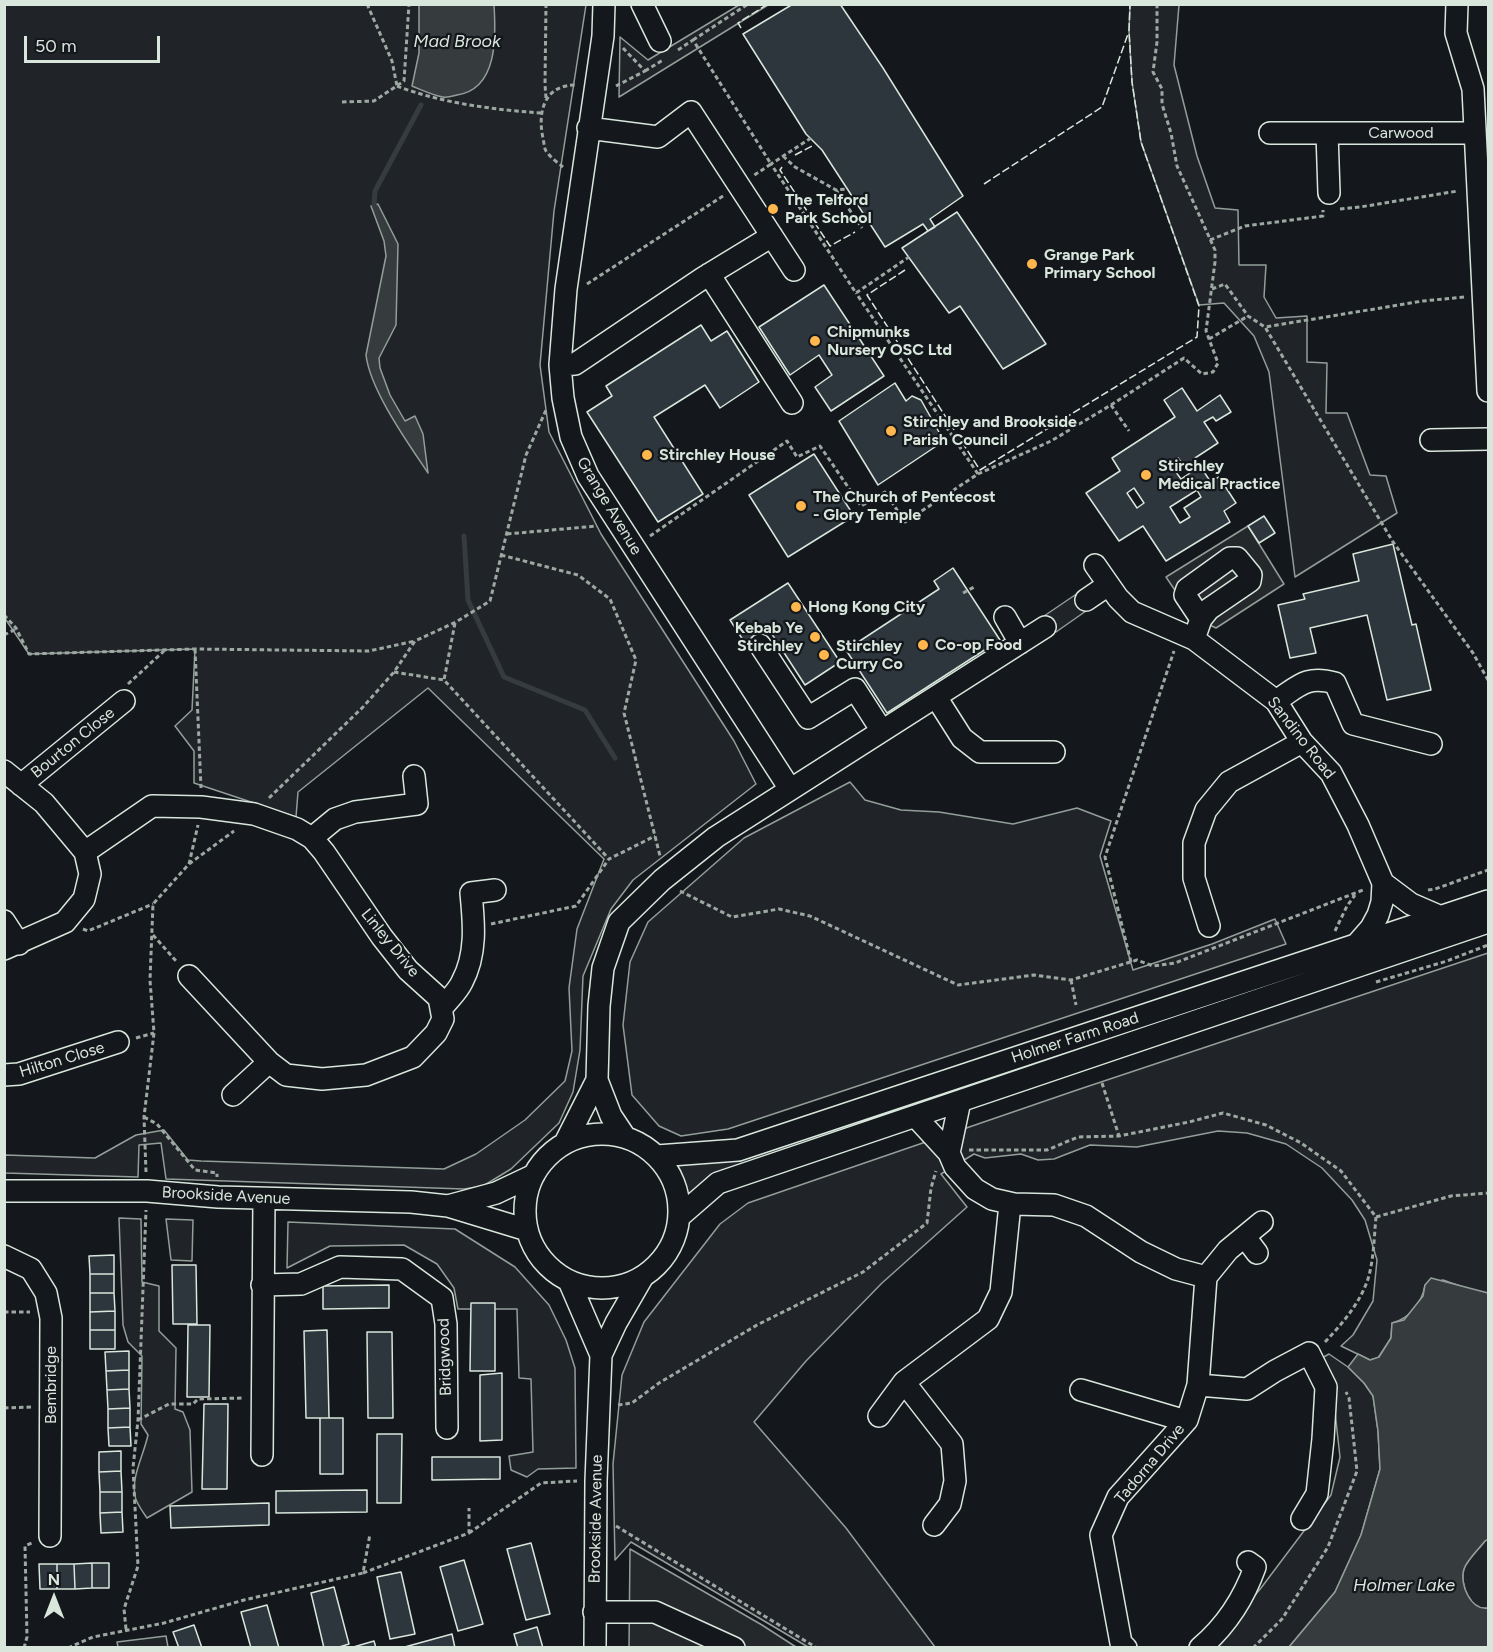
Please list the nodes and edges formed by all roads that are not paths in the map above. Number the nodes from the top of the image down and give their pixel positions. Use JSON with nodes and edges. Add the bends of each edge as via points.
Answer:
{"nodes":[{"id":1,"x":604,"y":4,"type":"edge"},
{"id":2,"x":642,"y":4,"type":"edge"},
{"id":3,"x":1457,"y":4,"type":"edge"},
{"id":4,"x":666,"y":51,"type":"road end"},
{"id":5,"x":588,"y":128,"type":"junction"},
{"id":6,"x":1270,"y":134,"type":"dead end"},
{"id":7,"x":1327,"y":134,"type":"junction"},
{"id":8,"x":1475,"y":134,"type":"junction"},
{"id":9,"x":1329,"y":193,"type":"dead end"},
{"id":10,"x":772,"y":236,"type":"junction"},
{"id":11,"x":794,"y":270,"type":"dead end"},
{"id":12,"x":709,"y":274,"type":"junction"},
{"id":13,"x":560,"y":364,"type":"junction"},
{"id":14,"x":1488,"y":391,"type":"edge"},
{"id":15,"x":792,"y":403,"type":"dead end"},
{"id":16,"x":1488,"y":439,"type":"edge"},
{"id":17,"x":1431,"y":440,"type":"dead end"},
{"id":18,"x":1095,"y":565,"type":"dead end"},
{"id":19,"x":1108,"y":585,"type":"junction"},
{"id":20,"x":1086,"y":600,"type":"dead end"},
{"id":21,"x":1005,"y":617,"type":"dead end"},
{"id":22,"x":1201,"y":619,"type":"dead end"},
{"id":23,"x":1045,"y":627,"type":"dead end"},
{"id":24,"x":1185,"y":642,"type":"junction"},
{"id":25,"x":1020,"y":643,"type":"junction"},
{"id":26,"x":760,"y":645,"type":"dead end"},
{"id":27,"x":936,"y":697,"type":"junction"},
{"id":28,"x":124,"y":701,"type":"road end"},
{"id":29,"x":1276,"y":701,"type":"junction"},
{"id":30,"x":882,"y":731,"type":"junction"},
{"id":31,"x":1302,"y":742,"type":"junction"},
{"id":32,"x":1431,"y":744,"type":"dead end"},
{"id":33,"x":1054,"y":752,"type":"dead end"},
{"id":34,"x":4,"y":771,"type":"edge"},
{"id":35,"x":414,"y":776,"type":"dead end"},
{"id":36,"x":21,"y":785,"type":"junction"},
{"id":37,"x":789,"y":789,"type":"junction"},
{"id":38,"x":312,"y":838,"type":"junction"},
{"id":39,"x":86,"y":852,"type":"junction"},
{"id":40,"x":1383,"y":883,"type":"junction"},
{"id":41,"x":495,"y":890,"type":"dead end"},
{"id":42,"x":1488,"y":901,"type":"edge"},
{"id":43,"x":1441,"y":917,"type":"junction"},
{"id":44,"x":4,"y":921,"type":"edge"},
{"id":45,"x":1488,"y":922,"type":"edge"},
{"id":46,"x":1209,"y":926,"type":"dead end"},
{"id":47,"x":1355,"y":945,"type":"junction"},
{"id":48,"x":12,"y":947,"type":"edge"},
{"id":49,"x":189,"y":976,"type":"road end"},
{"id":50,"x":442,"y":1008,"type":"junction"},
{"id":51,"x":118,"y":1042,"type":"dead end"},
{"id":52,"x":269,"y":1062,"type":"junction"},
{"id":53,"x":4,"y":1075,"type":"edge"},
{"id":54,"x":597,"y":1080,"type":"junction"},
{"id":55,"x":233,"y":1095,"type":"dead end"},
{"id":56,"x":960,"y":1101,"type":"junction"},
{"id":57,"x":915,"y":1116,"type":"junction"},
{"id":58,"x":625,"y":1137,"type":"junction"},
{"id":59,"x":565,"y":1143,"type":"junction"},
{"id":60,"x":657,"y":1156,"type":"junction"},
{"id":61,"x":949,"y":1156,"type":"junction"},
{"id":62,"x":534,"y":1175,"type":"junction"},
{"id":63,"x":4,"y":1191,"type":"edge"},
{"id":64,"x":264,"y":1198,"type":"junction"},
{"id":65,"x":1010,"y":1204,"type":"junction"},
{"id":66,"x":448,"y":1206,"type":"junction"},
{"id":67,"x":680,"y":1216,"type":"junction"},
{"id":68,"x":1262,"y":1222,"type":"dead end"},
{"id":69,"x":527,"y":1230,"type":"junction"},
{"id":70,"x":4,"y":1256,"type":"edge"},
{"id":71,"x":1206,"y":1277,"type":"junction"},
{"id":72,"x":642,"y":1278,"type":"junction"},
{"id":73,"x":569,"y":1281,"type":"junction"},
{"id":74,"x":262,"y":1285,"type":"junction"},
{"id":75,"x":601,"y":1355,"type":"junction"},
{"id":76,"x":904,"y":1382,"type":"junction"},
{"id":77,"x":1198,"y":1385,"type":"junction"},
{"id":78,"x":1081,"y":1390,"type":"dead end"},
{"id":79,"x":879,"y":1416,"type":"dead end"},
{"id":80,"x":1186,"y":1421,"type":"junction"},
{"id":81,"x":447,"y":1428,"type":"dead end"},
{"id":82,"x":262,"y":1455,"type":"dead end"},
{"id":83,"x":1302,"y":1519,"type":"dead end"},
{"id":84,"x":934,"y":1525,"type":"dead end"},
{"id":85,"x":50,"y":1536,"type":"road end"},
{"id":86,"x":1248,"y":1562,"type":"dead end"},
{"id":87,"x":594,"y":1612,"type":"junction"},
{"id":88,"x":595,"y":1647,"type":"edge"},
{"id":89,"x":734,"y":1647,"type":"edge"},
{"id":90,"x":1126,"y":1647,"type":"edge"},
{"id":91,"x":1200,"y":1647,"type":"edge"}],
"edges":[{"from":1,"to":5,"type":"street","name":"Grange Avenue","via":[[603,36]]},
{"from":2,"to":4,"type":"street"},
{"from":3,"to":8,"type":"street","via":[[1456,33],[1473,89]]},
{"from":5,"to":10,"type":"street","via":[[658,137],[691,112]]},
{"from":5,"to":13,"type":"street","name":"Grange Avenue"},
{"from":6,"to":7,"type":"street","name":"Carwood"},
{"from":7,"to":8,"type":"street","name":"Carwood"},
{"from":7,"to":9,"type":"street"},
{"from":8,"to":14,"type":"street"},
{"from":10,"to":11,"type":"street"},
{"from":10,"to":12,"type":"street"},
{"from":12,"to":13,"type":"street","via":[[575,364]]},
{"from":12,"to":15,"type":"street","via":[[772,384]]},
{"from":13,"to":37,"type":"street","name":"Grange Avenue","via":[[571,437],[588,476]]},
{"from":16,"to":17,"type":"street"},
{"from":18,"to":19,"type":"street","name":"Sandino Road"},
{"from":19,"to":20,"type":"street"},
{"from":19,"to":24,"type":"street","name":"Sandino Road","via":[[1132,612]]},
{"from":21,"to":25,"type":"street"},
{"from":22,"to":24,"type":"street"},
{"from":23,"to":25,"type":"street"},
{"from":24,"to":29,"type":"street","name":"Sandino Road"},
{"from":25,"to":27,"type":"street"},
{"from":26,"to":30,"type":"street","via":[[808,718],[855,689]]},
{"from":27,"to":30,"type":"street"},
{"from":27,"to":33,"type":"street","via":[[962,738],[981,752]]},
{"from":28,"to":36,"type":"street","name":"Bourton Close"},
{"from":29,"to":31,"type":"street","name":"Sandino Road"},
{"from":29,"to":32,"type":"street","via":[[1305,682],[1318,678],[1335,682],[1353,724]]},
{"from":30,"to":37,"type":"street"},
{"from":31,"to":40,"type":"street","name":"Sandino Road","via":[[1331,773]]},
{"from":31,"to":46,"type":"street","via":[[1229,782],[1206,810],[1194,843],[1194,878]]},
{"from":34,"to":36,"type":"street"},
{"from":35,"to":38,"type":"street","via":[[417,804],[356,812],[335,819]]},
{"from":36,"to":39,"type":"street","via":[[44,803]]},
{"from":37,"to":54,"type":"street","via":[[662,872],[619,922],[603,968]]},
{"from":38,"to":39,"type":"street","name":"Linley Drive","via":[[297,828],[254,814],[152,806]]},
{"from":38,"to":50,"type":"street","name":"Linley Drive","via":[[382,937],[408,970],[439,998]]},
{"from":39,"to":48,"type":"street","via":[[90,874],[84,899],[65,922]]},
{"from":40,"to":43,"type":"street","name":"Sandino Road","via":[[1411,904]]},
{"from":40,"to":47,"type":"street","via":[[1378,915]]},
{"from":41,"to":50,"type":"street","via":[[471,893],[471,962],[462,984]]},
{"from":42,"to":43,"type":"street","name":"Holmer Farm Road"},
{"from":43,"to":47,"type":"street","name":"Holmer Farm Road"},
{"from":44,"to":48,"type":"street"},
{"from":45,"to":56,"type":"street","name":"Holmer Farm Road"},
{"from":47,"to":60,"type":"street","name":"Holmer Farm Road","via":[[738,1150]]},
{"from":49,"to":52,"type":"street"},
{"from":50,"to":52,"type":"street","via":[[443,1019],[436,1033],[413,1058],[366,1075],[322,1079],[286,1075]]},
{"from":51,"to":53,"type":"street","name":"Hilton Close","via":[[19,1074]]},
{"from":52,"to":55,"type":"street"},
{"from":54,"to":58,"type":"street","via":[[611,1116]]},
{"from":54,"to":59,"type":"street"},
{"from":56,"to":57,"type":"street","name":"Holmer Farm Road"},
{"from":56,"to":61,"type":"street"},
{"from":57,"to":61,"type":"street"},
{"from":57,"to":67,"type":"street","name":"Holmer Farm Road","via":[[718,1183]]},
{"from":58,"to":59,"type":"street","via":[[584,1136]]},
{"from":58,"to":60,"type":"street"},
{"from":59,"to":62,"type":"street","via":[[551,1153]]},
{"from":60,"to":67,"type":"street","via":[[678,1194]]},
{"from":61,"to":65,"type":"street","via":[[975,1189]]},
{"from":62,"to":66,"type":"street","name":"Brookside Avenue","via":[[496,1193]]},
{"from":62,"to":69,"type":"street","via":[[526,1197]]},
{"from":63,"to":64,"type":"street","name":"Brookside Avenue","via":[[147,1191]]},
{"from":64,"to":66,"type":"street","name":"Brookside Avenue"},
{"from":64,"to":74,"type":"street"},
{"from":65,"to":71,"type":"street","via":[[1054,1205],[1086,1216],[1141,1252],[1176,1269]]},
{"from":65,"to":76,"type":"street","via":[[1000,1292],[988,1319]]},
{"from":66,"to":69,"type":"street","name":"Brookside Avenue"},
{"from":67,"to":72,"type":"street","via":[[674,1240],[661,1262]]},
{"from":68,"to":71,"type":"street","via":[[1251,1245],[1228,1250]]},
{"from":69,"to":73,"type":"street","via":[[542,1260]]},
{"from":70,"to":85,"type":"street","name":"Bembridge","via":[[31,1269],[46,1293],[50,1311]]},
{"from":71,"to":77,"type":"street","name":"Tadorna Drive"},
{"from":72,"to":73,"type":"street","via":[[618,1287],[593,1288]]},
{"from":72,"to":75,"type":"street","name":"Brookside Avenue"},
{"from":73,"to":75,"type":"street","name":"Brookside Avenue"},
{"from":74,"to":81,"type":"street","name":"Bridgwood","via":[[301,1284],[340,1267],[402,1269],[442,1298]]},
{"from":74,"to":82,"type":"street"},
{"from":75,"to":87,"type":"street","name":"Brookside Avenue"},
{"from":76,"to":79,"type":"street"},
{"from":76,"to":84,"type":"street","via":[[952,1444],[955,1481],[950,1504]]},
{"from":77,"to":80,"type":"street","name":"Tadorna Drive"},
{"from":77,"to":83,"type":"street","via":[[1247,1389],[1309,1353],[1326,1387],[1317,1494]]},
{"from":78,"to":80,"type":"street"},
{"from":80,"to":90,"type":"street","name":"Tadorna Drive","via":[[1118,1497],[1101,1535],[1121,1643]]},
{"from":86,"to":91,"type":"street","via":[[1256,1566],[1248,1586],[1232,1614]]},
{"from":87,"to":88,"type":"street","name":"Brookside Avenue"},
{"from":87,"to":89,"type":"street","via":[[656,1612]]}]}
